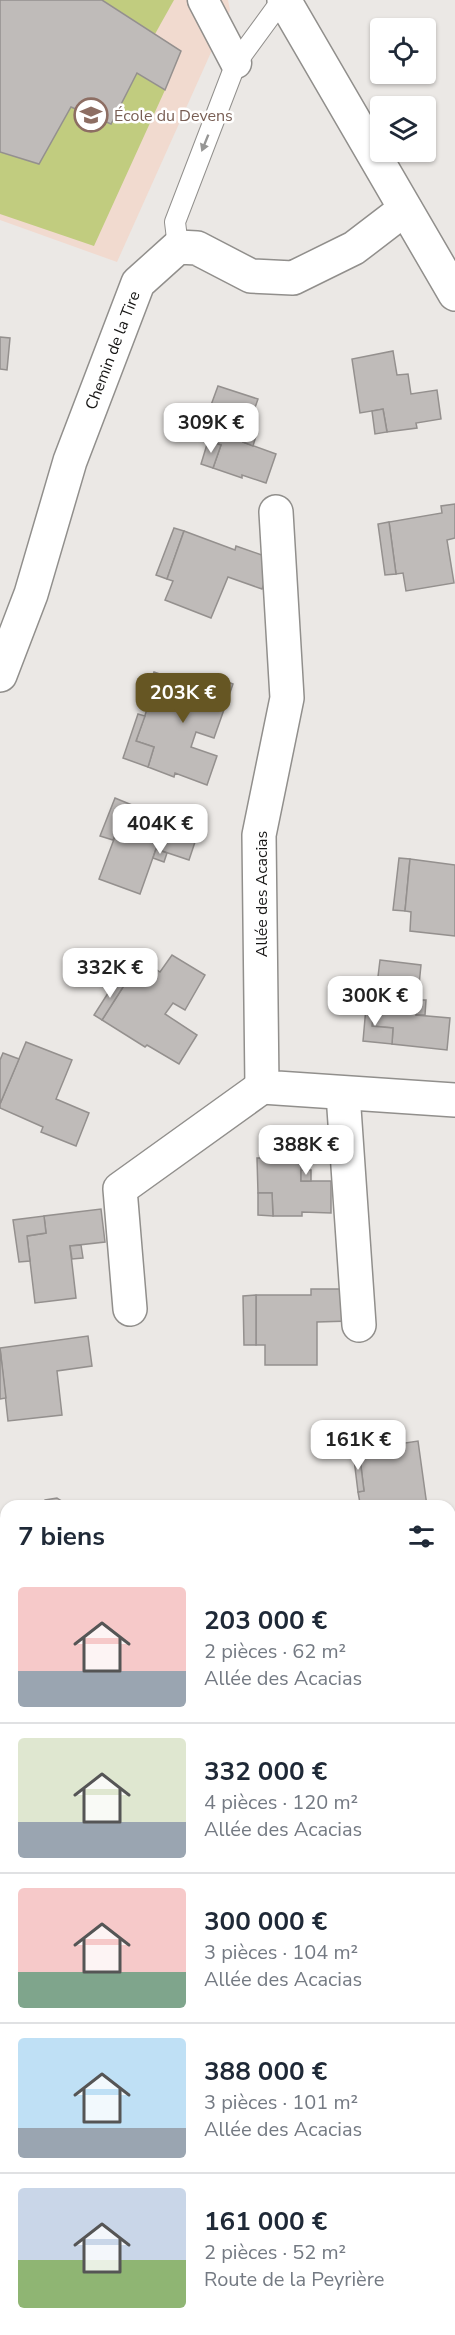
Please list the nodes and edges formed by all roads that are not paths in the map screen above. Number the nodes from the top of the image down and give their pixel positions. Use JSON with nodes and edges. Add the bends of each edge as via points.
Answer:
{"nodes":[{"id":1,"x":203,"y":0,"type":"edge"},
{"id":2,"x":283,"y":0,"type":"edge"},
{"id":3,"x":236,"y":63,"type":"junction"},
{"id":4,"x":405,"y":208,"type":"junction"},
{"id":5,"x":178,"y":247,"type":"junction"},
{"id":6,"x":455,"y":294,"type":"edge"},
{"id":7,"x":276,"y":512,"type":"dead end"},
{"id":8,"x":0,"y":675,"type":"edge"},
{"id":9,"x":262,"y":1087,"type":"junction"},
{"id":10,"x":342,"y":1094,"type":"junction"},
{"id":11,"x":455,"y":1100,"type":"edge"},
{"id":12,"x":130,"y":1309,"type":"dead end"},
{"id":13,"x":359,"y":1325,"type":"dead end"}],
"edges":[{"from":1,"to":3,"type":"street"},
{"from":2,"to":3,"type":"lane"},
{"from":2,"to":4,"type":"street"},
{"from":3,"to":5,"type":"lane","one_way":true,"via":[[175,222]]},
{"from":4,"to":5,"type":"street","via":[[354,248],[293,278],[251,276],[197,248]]},
{"from":4,"to":6,"type":"street"},
{"from":5,"to":8,"type":"street","name":"Chemin de la Tire","via":[[138,283],[70,461],[31,594]]},
{"from":7,"to":9,"type":"street","name":"Allée des Acacias","via":[[287,698],[259,835]]},
{"from":9,"to":10,"type":"street"},
{"from":9,"to":12,"type":"street","via":[[120,1189]]},
{"from":10,"to":11,"type":"street"},
{"from":10,"to":13,"type":"street"}]}
